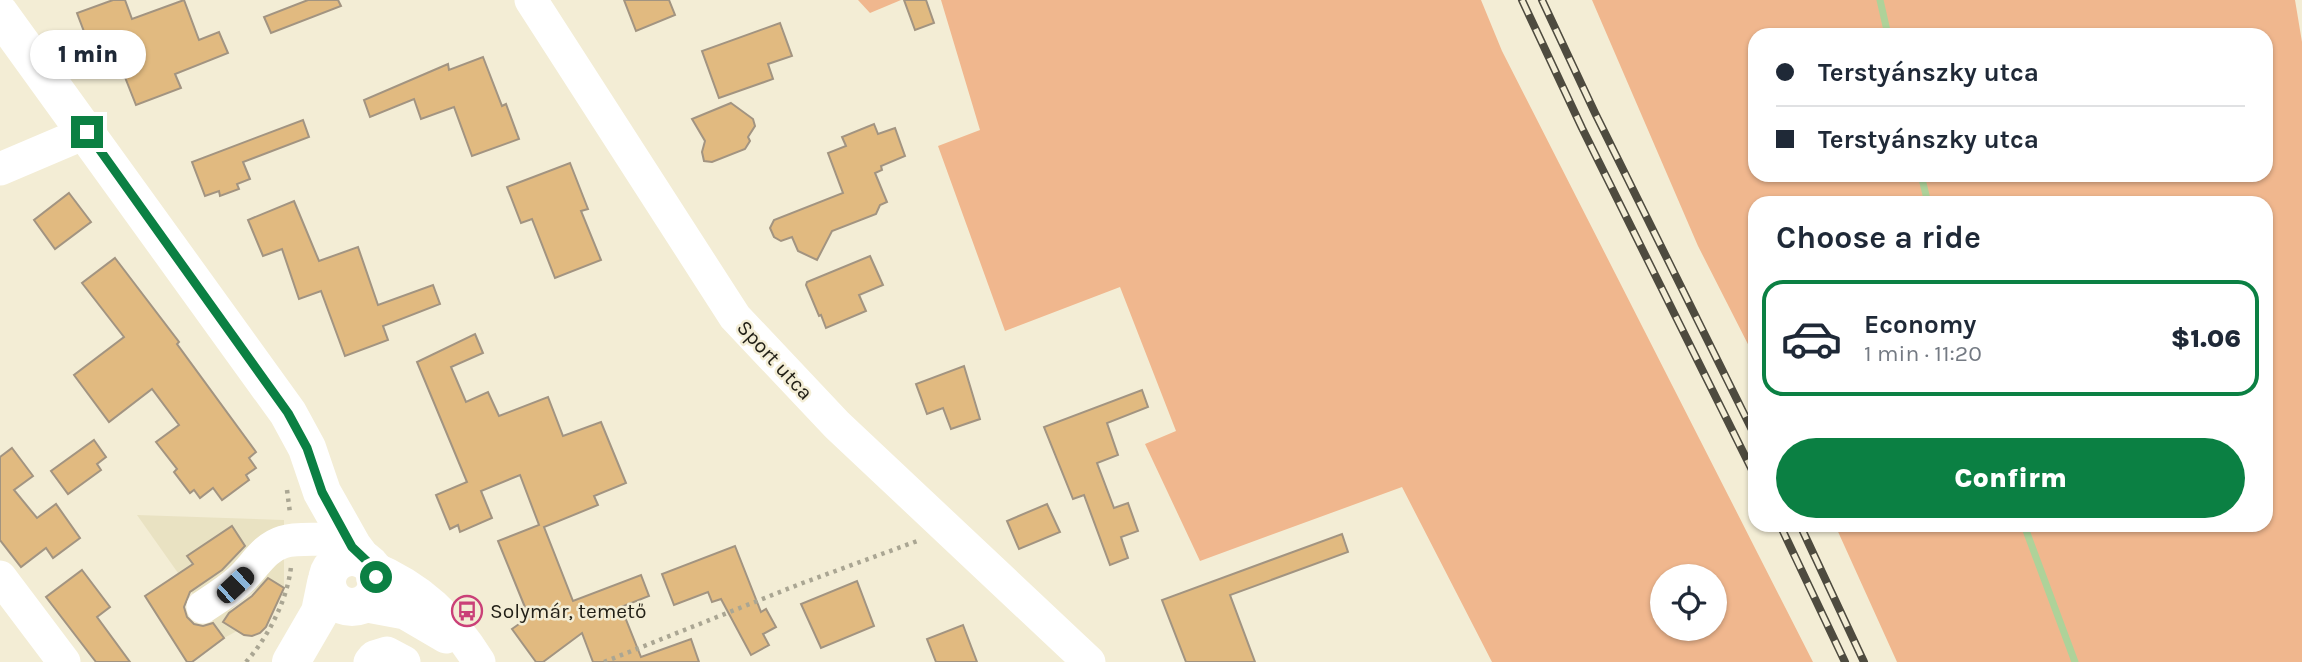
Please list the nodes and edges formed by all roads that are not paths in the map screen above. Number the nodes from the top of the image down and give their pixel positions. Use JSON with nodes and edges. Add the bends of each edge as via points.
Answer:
{"nodes":[{"id":1,"x":531,"y":0,"type":"edge"},
{"id":2,"x":0,"y":14,"type":"edge"},
{"id":3,"x":87,"y":132,"type":"junction"},
{"id":4,"x":0,"y":169,"type":"edge"},
{"id":5,"x":340,"y":571,"type":"junction"},
{"id":6,"x":0,"y":577,"type":"edge"},
{"id":7,"x":203,"y":607,"type":"dead end"},
{"id":8,"x":294,"y":659,"type":"edge"},
{"id":9,"x":64,"y":662,"type":"edge"},
{"id":10,"x":370,"y":662,"type":"edge"},
{"id":11,"x":404,"y":662,"type":"edge"},
{"id":12,"x":476,"y":662,"type":"edge"},
{"id":13,"x":1089,"y":662,"type":"edge"}],
"edges":[{"from":1,"to":13,"type":"street","name":"Sport utca","via":[[735,317],[836,425]]},
{"from":2,"to":3,"type":"main road"},
{"from":3,"to":4,"type":"street"},
{"from":3,"to":5,"type":"main road","via":[[288,413],[307,448],[322,492]]},
{"from":5,"to":7,"type":"street","via":[[274,545],[235,585]]},
{"from":5,"to":8,"type":"main road"},
{"from":5,"to":12,"type":"street","via":[[395,576],[446,615]]},
{"from":6,"to":9,"type":"street"},
{"from":10,"to":11,"type":"street","via":[[387,653]]}]}
